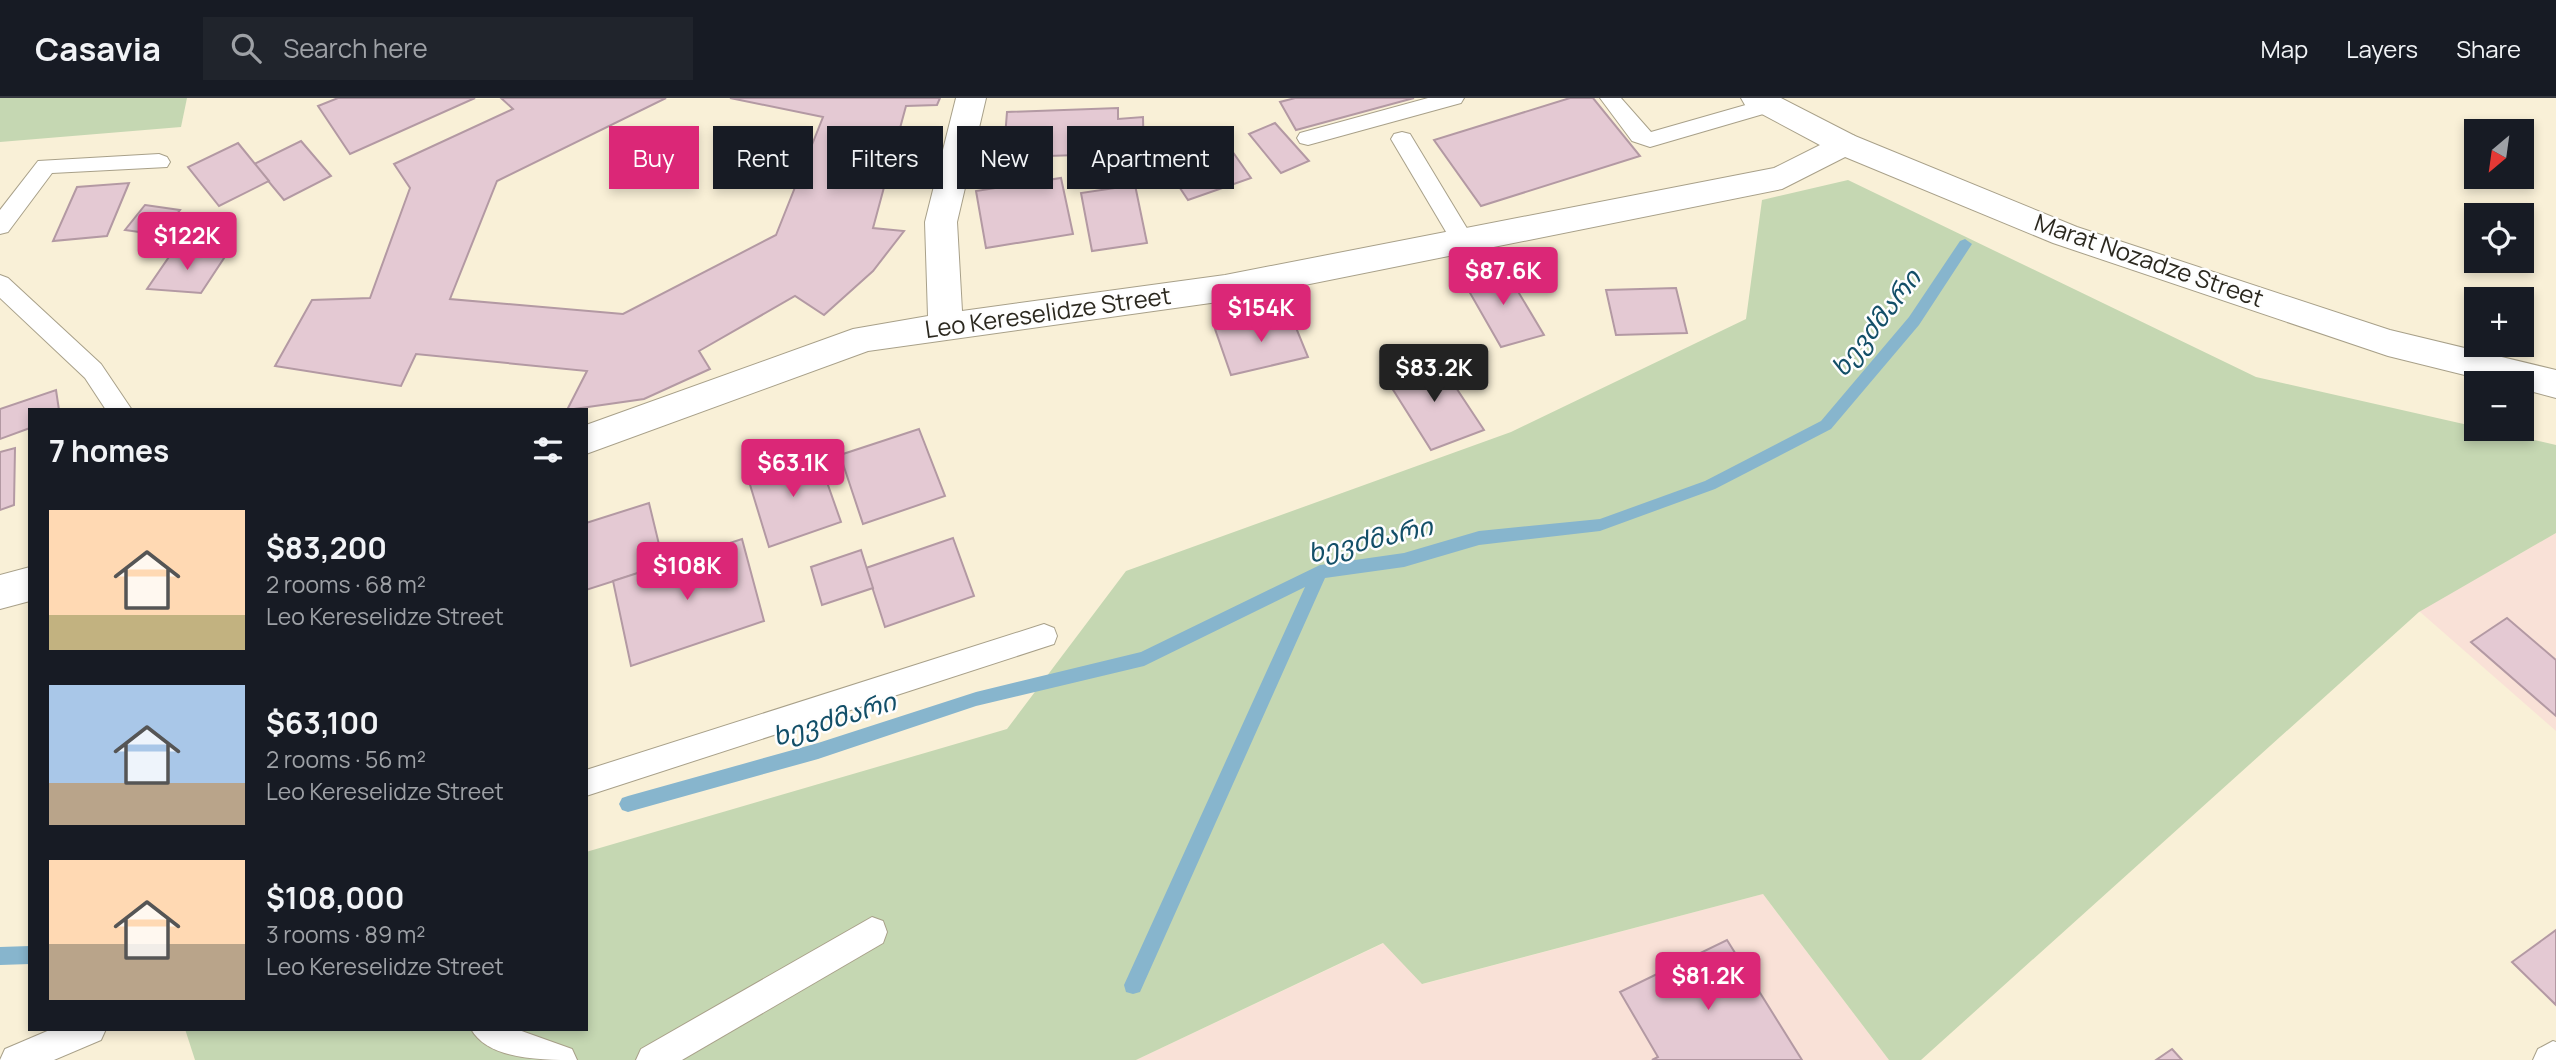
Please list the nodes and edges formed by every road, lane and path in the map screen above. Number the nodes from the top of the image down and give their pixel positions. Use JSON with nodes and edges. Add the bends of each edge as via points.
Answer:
{"nodes":[{"id":1,"x":971,"y":98,"type":"edge"},
{"id":2,"x":1454,"y":98,"type":"edge"},
{"id":3,"x":1610,"y":98,"type":"edge"},
{"id":4,"x":1763,"y":102,"type":"edge"},
{"id":5,"x":1308,"y":138,"type":"dead end"},
{"id":6,"x":1402,"y":139,"type":"dead end"},
{"id":7,"x":1844,"y":144,"type":"junction"},
{"id":8,"x":159,"y":162,"type":"dead end"},
{"id":9,"x":0,"y":226,"type":"edge"},
{"id":10,"x":1463,"y":241,"type":"junction"},
{"id":11,"x":0,"y":284,"type":"edge"},
{"id":12,"x":946,"y":328,"type":"junction"},
{"id":13,"x":2556,"y":384,"type":"edge"},
{"id":14,"x":119,"y":408,"type":"edge"},
{"id":15,"x":588,"y":439,"type":"edge"},
{"id":16,"x":28,"y":585,"type":"edge"},
{"id":17,"x":0,"y":592,"type":"edge"},
{"id":18,"x":1044,"y":636,"type":"dead end"},
{"id":19,"x":588,"y":782,"type":"edge"},
{"id":20,"x":872,"y":932,"type":"dead end"},
{"id":21,"x":85,"y":1031,"type":"edge"},
{"id":22,"x":490,"y":1031,"type":"edge"},
{"id":23,"x":16,"y":1060,"type":"edge"},
{"id":24,"x":561,"y":1060,"type":"edge"},
{"id":25,"x":652,"y":1060,"type":"edge"}],
"edges":[{"from":1,"to":12,"type":"street","via":[[941,222]]},
{"from":2,"to":5,"type":"lane"},
{"from":3,"to":4,"type":"lane","via":[[1640,136],[1650,140]]},
{"from":4,"to":7,"type":"street","name":"Marat Nozadze Street"},
{"from":6,"to":10,"type":"lane"},
{"from":7,"to":10,"type":"street","name":"Leo Kereselidze Street","via":[[1782,178]]},
{"from":7,"to":13,"type":"street","name":"Marat Nozadze Street","via":[[2078,240],[2388,343]]},
{"from":8,"to":9,"type":"lane","via":[[46,166]]},
{"from":10,"to":12,"type":"street","name":"Leo Kereselidze Street","via":[[1225,288]]},
{"from":11,"to":14,"type":"lane","via":[[93,371]]},
{"from":12,"to":15,"type":"street","name":"Leo Kereselidze Street","via":[[865,338]]},
{"from":16,"to":17,"type":"street"},
{"from":18,"to":19,"type":"lane"},
{"from":20,"to":25,"type":"lane"},
{"from":21,"to":23,"type":"lane"},
{"from":22,"to":24,"type":"lane","via":[[513,1045]]}]}
